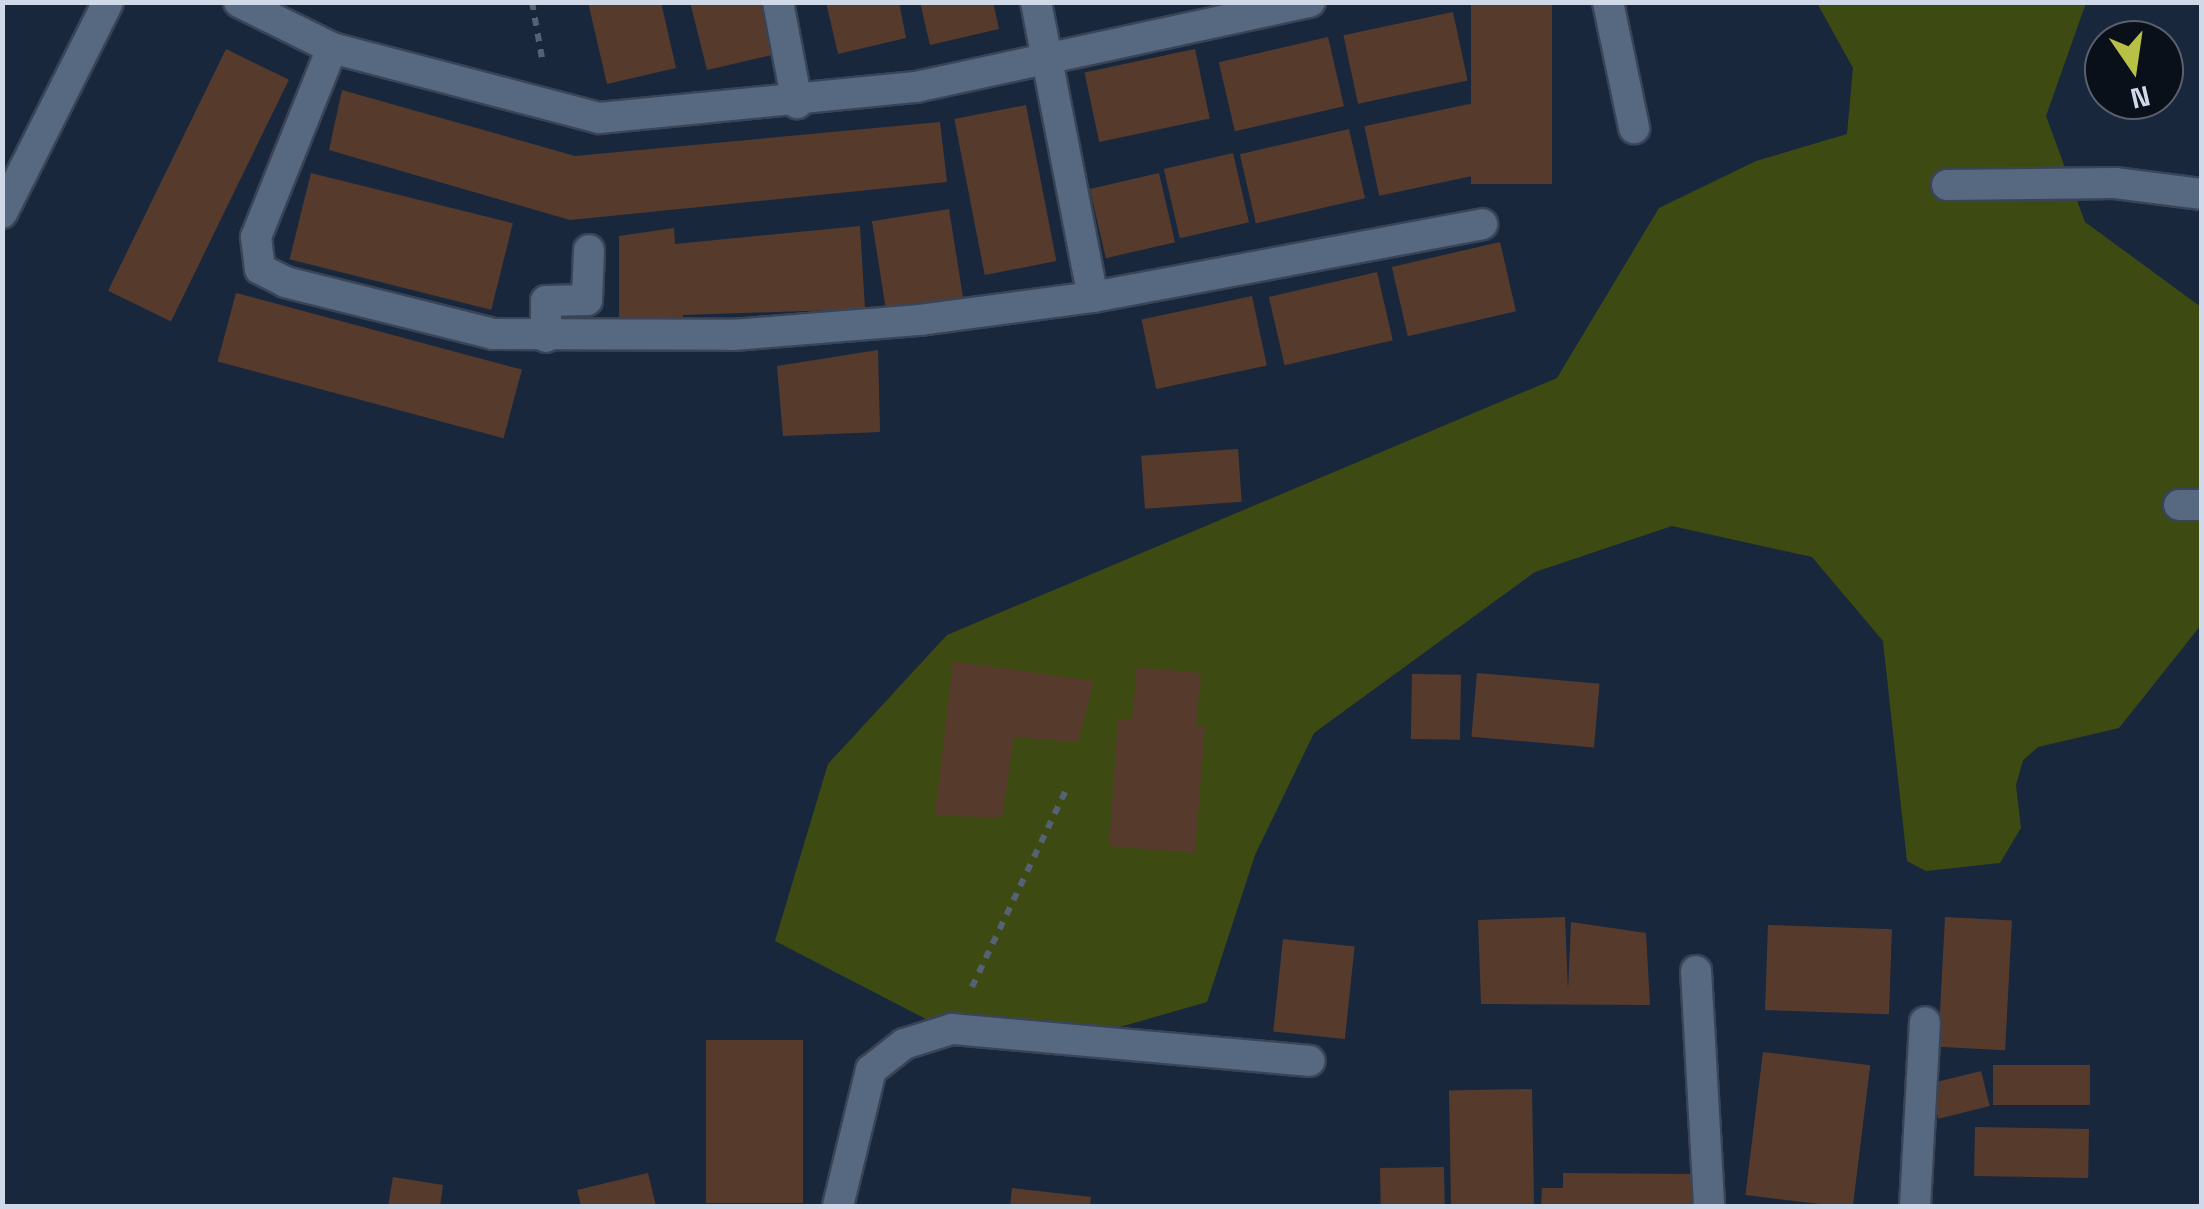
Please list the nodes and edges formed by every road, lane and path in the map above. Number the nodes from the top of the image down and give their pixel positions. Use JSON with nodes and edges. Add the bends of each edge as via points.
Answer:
{"nodes":[{"id":1,"x":108,"y":2,"type":"edge"},
{"id":2,"x":239,"y":2,"type":"edge"},
{"id":3,"x":778,"y":2,"type":"edge"},
{"id":4,"x":1036,"y":2,"type":"edge"},
{"id":5,"x":1608,"y":2,"type":"edge"},
{"id":6,"x":1307,"y":3,"type":"edge"},
{"id":7,"x":332,"y":48,"type":"junction"},
{"id":8,"x":1046,"y":63,"type":"junction"},
{"id":9,"x":797,"y":103,"type":"junction"},
{"id":10,"x":1634,"y":128,"type":"dead end"},
{"id":11,"x":1947,"y":186,"type":"dead end"},
{"id":12,"x":2202,"y":194,"type":"edge"},
{"id":13,"x":2,"y":213,"type":"edge"},
{"id":14,"x":1482,"y":224,"type":"dead end"},
{"id":15,"x":589,"y":250,"type":"dead end"},
{"id":16,"x":1093,"y":296,"type":"junction"},
{"id":17,"x":546,"y":337,"type":"junction"},
{"id":18,"x":1068,"y":786,"type":"dead end"},
{"id":19,"x":1696,"y":971,"type":"dead end"},
{"id":20,"x":1925,"y":1022,"type":"dead end"},
{"id":21,"x":952,"y":1029,"type":"junction"},
{"id":22,"x":1310,"y":1061,"type":"dead end"},
{"id":23,"x":838,"y":1206,"type":"edge"},
{"id":24,"x":1709,"y":1206,"type":"edge"},
{"id":25,"x":1915,"y":1206,"type":"edge"}],
"edges":[{"from":1,"to":13,"type":"street"},
{"from":2,"to":7,"type":"street"},
{"from":3,"to":9,"type":"street"},
{"from":4,"to":8,"type":"street"},
{"from":5,"to":10,"type":"street"},
{"from":6,"to":8,"type":"street"},
{"from":7,"to":9,"type":"street","via":[[600,118]]},
{"from":7,"to":17,"type":"street","via":[[256,237],[260,269],[284,282],[493,334]]},
{"from":8,"to":9,"type":"street"},
{"from":8,"to":16,"type":"street"},
{"from":11,"to":12,"type":"street","via":[[2115,183]]},
{"from":14,"to":16,"type":"street"},
{"from":15,"to":17,"type":"street","via":[[587,300],[546,301]]},
{"from":16,"to":17,"type":"street","via":[[733,336]]},
{"from":18,"to":21,"type":"path"},
{"from":19,"to":24,"type":"street"},
{"from":20,"to":25,"type":"street"},
{"from":21,"to":22,"type":"street"},
{"from":21,"to":23,"type":"street","via":[[904,1044],[871,1070]]}]}
